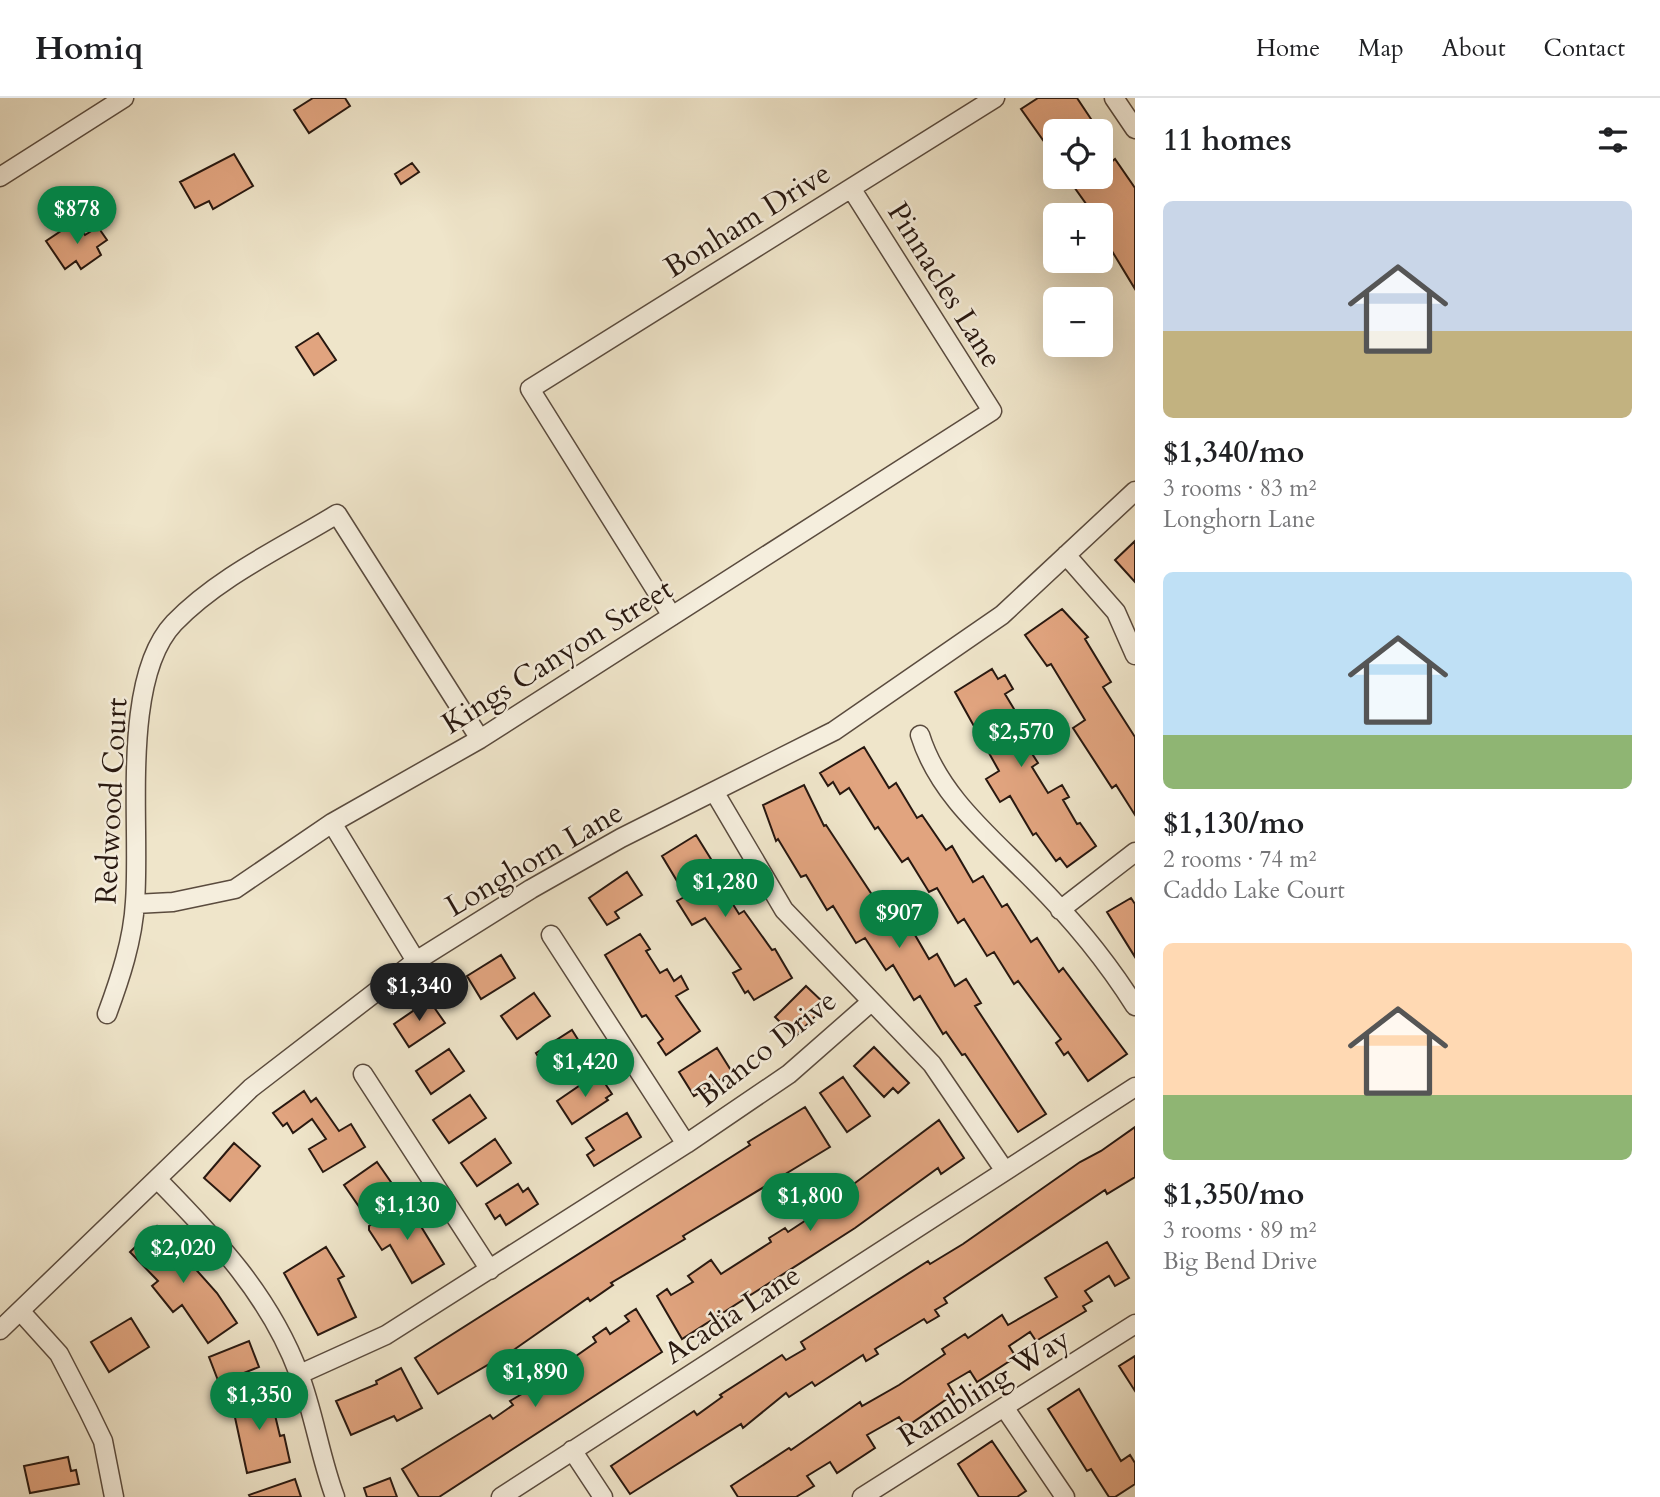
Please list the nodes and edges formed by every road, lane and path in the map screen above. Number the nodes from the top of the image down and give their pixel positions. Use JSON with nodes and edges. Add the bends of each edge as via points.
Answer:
{"nodes":[{"id":1,"x":124,"y":98,"type":"edge"},
{"id":2,"x":995,"y":98,"type":"edge"},
{"id":3,"x":1114,"y":98,"type":"edge"},
{"id":4,"x":1135,"y":129,"type":"edge"},
{"id":5,"x":0,"y":177,"type":"edge"},
{"id":6,"x":851,"y":188,"type":"junction"},
{"id":7,"x":992,"y":411,"type":"joint"},
{"id":8,"x":1135,"y":491,"type":"edge"},
{"id":9,"x":1066,"y":555,"type":"junction"},
{"id":10,"x":672,"y":616,"type":"junction"},
{"id":11,"x":1135,"y":655,"type":"edge"},
{"id":12,"x":920,"y":735,"type":"dead end"},
{"id":13,"x":480,"y":740,"type":"junction"},
{"id":14,"x":715,"y":793,"type":"junction"},
{"id":15,"x":332,"y":823,"type":"junction"},
{"id":16,"x":1135,"y":852,"type":"edge"},
{"id":17,"x":135,"y":904,"type":"junction"},
{"id":18,"x":1060,"y":910,"type":"junction"},
{"id":19,"x":551,"y":934,"type":"dead end"},
{"id":20,"x":416,"y":961,"type":"junction"},
{"id":21,"x":871,"y":1002,"type":"junction"},
{"id":22,"x":1135,"y":1006,"type":"edge"},
{"id":23,"x":107,"y":1014,"type":"dead end"},
{"id":24,"x":363,"y":1074,"type":"dead end"},
{"id":25,"x":1135,"y":1087,"type":"edge"},
{"id":26,"x":686,"y":1144,"type":"junction"},
{"id":27,"x":1005,"y":1171,"type":"junction"},
{"id":28,"x":159,"y":1181,"type":"junction"},
{"id":29,"x":490,"y":1270,"type":"junction"},
{"id":30,"x":22,"y":1313,"type":"junction"},
{"id":31,"x":1135,"y":1324,"type":"edge"},
{"id":32,"x":0,"y":1330,"type":"edge"},
{"id":33,"x":300,"y":1374,"type":"junction"},
{"id":34,"x":1004,"y":1407,"type":"junction"},
{"id":35,"x":572,"y":1450,"type":"junction"},
{"id":36,"x":114,"y":1497,"type":"edge"},
{"id":37,"x":335,"y":1497,"type":"edge"},
{"id":38,"x":501,"y":1497,"type":"edge"},
{"id":39,"x":603,"y":1497,"type":"edge"},
{"id":40,"x":862,"y":1497,"type":"edge"},
{"id":41,"x":1065,"y":1497,"type":"edge"}],
"edges":[{"from":1,"to":5,"type":"street"},
{"from":2,"to":6,"type":"street","name":"Bonham Drive"},
{"from":3,"to":4,"type":"street"},
{"from":6,"to":7,"type":"street","name":"Pinnacles Lane"},
{"from":6,"to":10,"type":"street","name":"Bonham Drive","via":[[530,389]]},
{"from":7,"to":10,"type":"street","name":"Kings Canyon Street"},
{"from":8,"to":9,"type":"street","name":"Longhorn Lane"},
{"from":9,"to":11,"type":"street","via":[[1116,612]]},
{"from":9,"to":14,"type":"street","name":"Longhorn Lane","via":[[1002,614],[834,731]]},
{"from":10,"to":13,"type":"street","name":"Kings Canyon Street"},
{"from":12,"to":18,"type":"street","via":[[927,757],[952,797]]},
{"from":13,"to":15,"type":"street","name":"Kings Canyon Street"},
{"from":13,"to":17,"type":"street","name":"Redwood Court","via":[[337,514],[206,594],[172,625],[150,666],[138,709]]},
{"from":14,"to":20,"type":"street","name":"Longhorn Lane","via":[[621,838]]},
{"from":14,"to":21,"type":"street","via":[[784,910]]},
{"from":15,"to":17,"type":"street","name":"Kings Canyon Street","via":[[235,889],[173,902]]},
{"from":15,"to":20,"type":"street"},
{"from":16,"to":18,"type":"street"},
{"from":17,"to":23,"type":"street","name":"Redwood Court","via":[[121,976]]},
{"from":18,"to":22,"type":"street","via":[[1103,959]]},
{"from":19,"to":26,"type":"street"},
{"from":20,"to":28,"type":"street","name":"Longhorn Lane","via":[[251,1088]]},
{"from":21,"to":26,"type":"street","name":"Blanco Drive","via":[[789,1074]]},
{"from":21,"to":27,"type":"street","via":[[932,1064]]},
{"from":24,"to":29,"type":"street"},
{"from":25,"to":27,"type":"street","name":"Acadia Lane"},
{"from":26,"to":29,"type":"street","name":"Blanco Drive"},
{"from":27,"to":35,"type":"street","name":"Acadia Lane"},
{"from":28,"to":30,"type":"street","name":"Longhorn Lane"},
{"from":28,"to":33,"type":"street","via":[[224,1247],[269,1311]]},
{"from":29,"to":33,"type":"street","name":"Blanco Drive","via":[[370,1344]]},
{"from":30,"to":32,"type":"street","name":"Longhorn Lane"},
{"from":30,"to":36,"type":"street","via":[[60,1354],[103,1441]]},
{"from":31,"to":34,"type":"street","name":"Rambling Way"},
{"from":33,"to":37,"type":"street"},
{"from":34,"to":40,"type":"street","name":"Rambling Way"},
{"from":34,"to":41,"type":"street"},
{"from":35,"to":38,"type":"street","name":"Acadia Lane"},
{"from":35,"to":39,"type":"street"}]}
